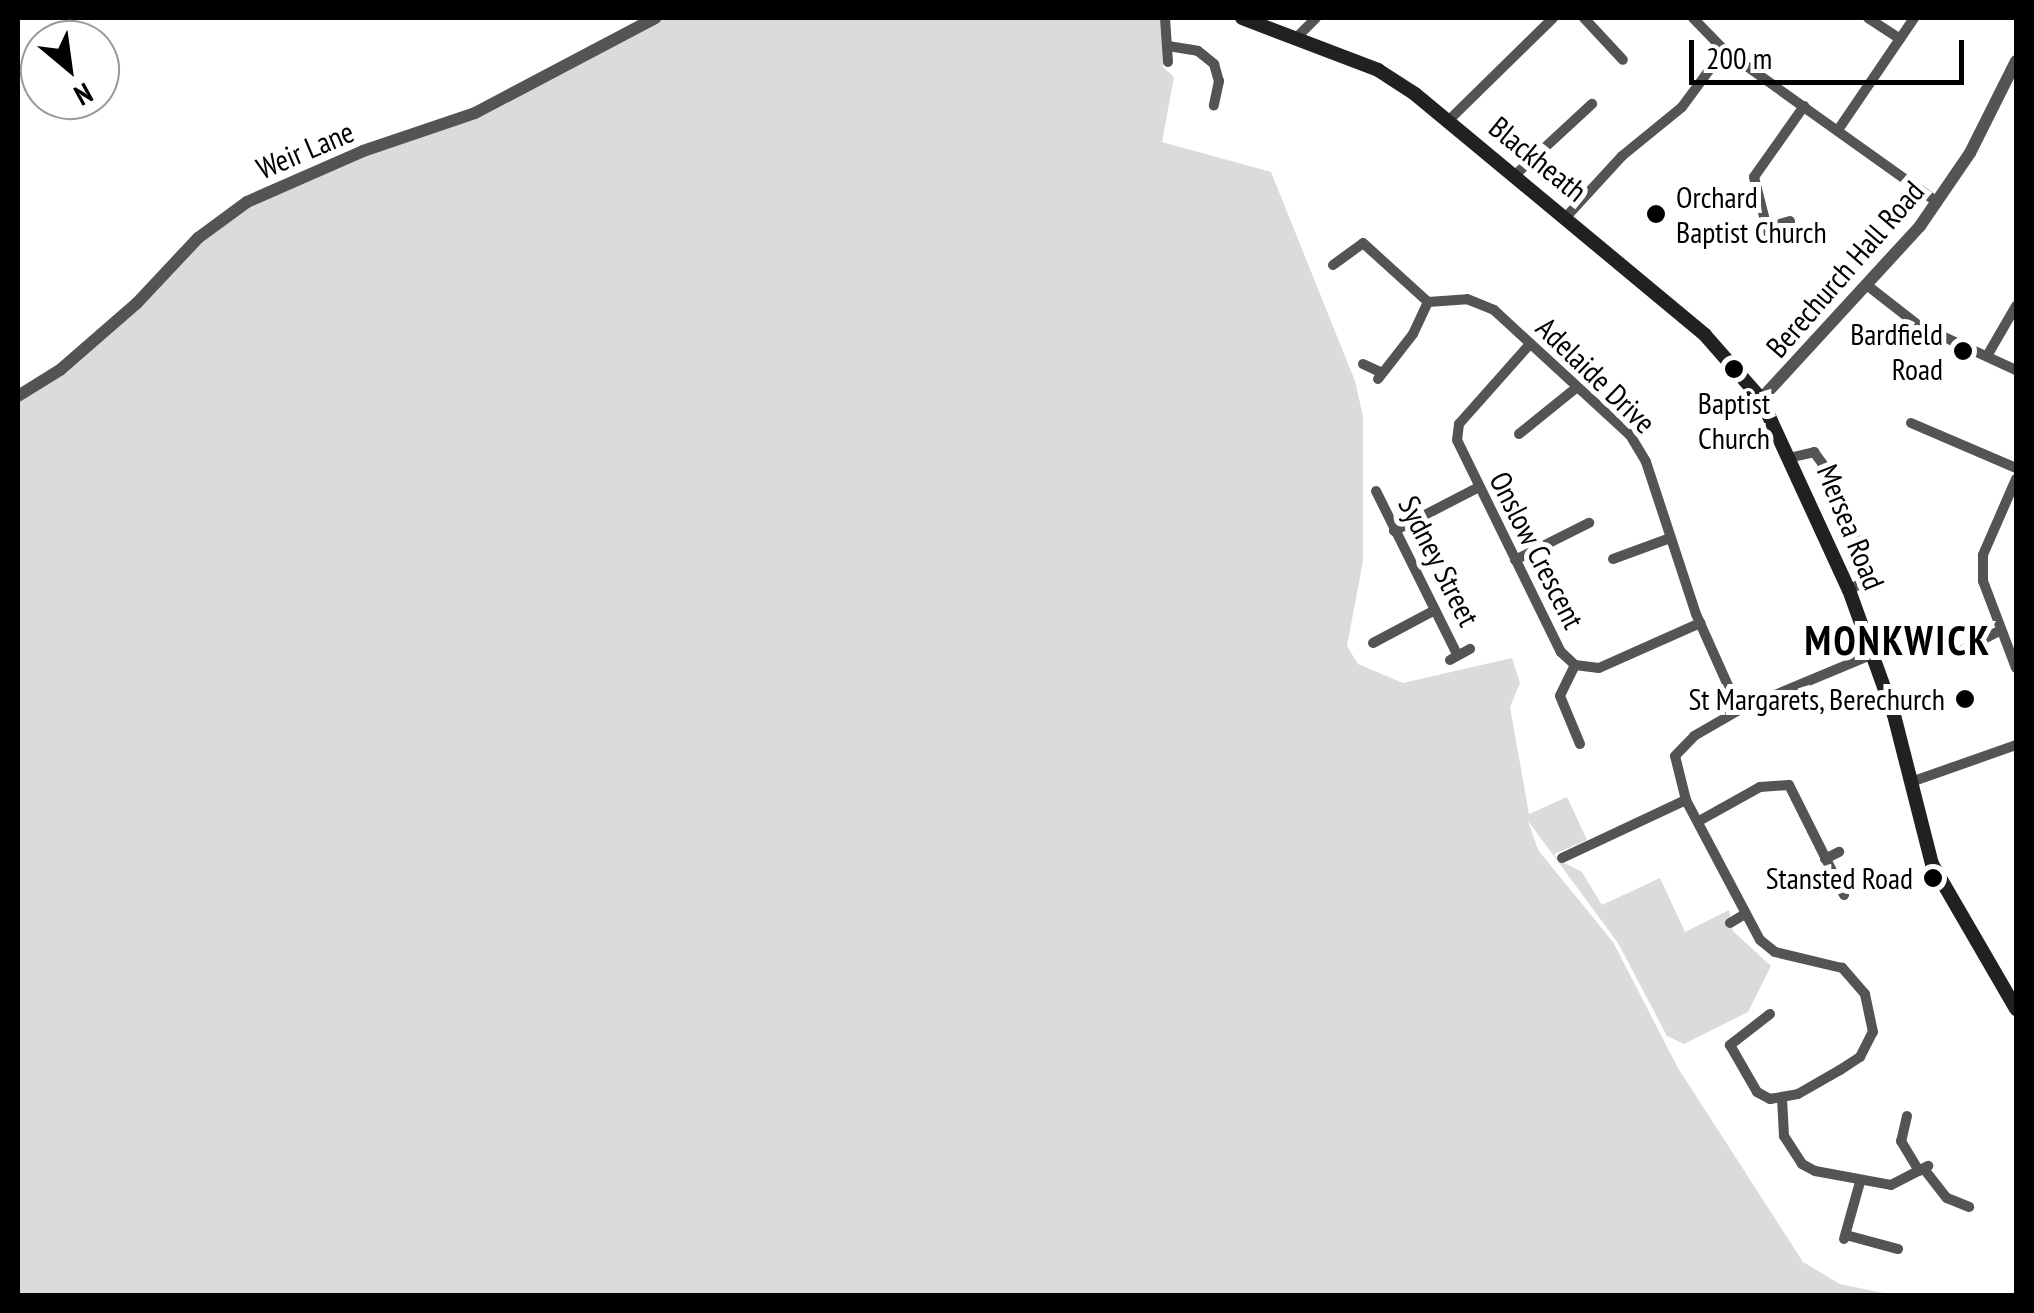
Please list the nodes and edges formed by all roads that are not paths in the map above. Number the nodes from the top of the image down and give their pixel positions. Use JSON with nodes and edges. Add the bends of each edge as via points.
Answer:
{"nodes":[{"id":1,"x":656,"y":18,"type":"edge"},
{"id":2,"x":1166,"y":18,"type":"edge"},
{"id":3,"x":1242,"y":18,"type":"edge"},
{"id":4,"x":1316,"y":18,"type":"edge"},
{"id":5,"x":1553,"y":18,"type":"edge"},
{"id":6,"x":1584,"y":18,"type":"edge"},
{"id":7,"x":1694,"y":18,"type":"edge"},
{"id":8,"x":1868,"y":18,"type":"edge"},
{"id":9,"x":1914,"y":18,"type":"edge"},
{"id":10,"x":1296,"y":38,"type":"junction"},
{"id":11,"x":1900,"y":38,"type":"junction"},
{"id":12,"x":1168,"y":46,"type":"junction"},
{"id":13,"x":1724,"y":50,"type":"junction"},
{"id":14,"x":1623,"y":60,"type":"dead end"},
{"id":15,"x":2016,"y":61,"type":"edge"},
{"id":16,"x":1168,"y":62,"type":"dead end"},
{"id":17,"x":1219,"y":88,"type":"junction"},
{"id":18,"x":1233,"y":91,"type":"dead end"},
{"id":19,"x":1592,"y":104,"type":"dead end"},
{"id":20,"x":1214,"y":105,"type":"dead end"},
{"id":21,"x":1804,"y":106,"type":"junction"},
{"id":22,"x":1448,"y":121,"type":"junction"},
{"id":23,"x":1838,"y":130,"type":"junction"},
{"id":24,"x":1515,"y":175,"type":"junction"},
{"id":25,"x":1938,"y":202,"type":"junction"},
{"id":26,"x":1566,"y":217,"type":"junction"},
{"id":27,"x":1790,"y":220,"type":"dead end"},
{"id":28,"x":1339,"y":262,"type":"dead end"},
{"id":29,"x":1868,"y":286,"type":"junction"},
{"id":30,"x":1428,"y":302,"type":"junction"},
{"id":31,"x":2016,"y":306,"type":"edge"},
{"id":32,"x":1530,"y":344,"type":"junction"},
{"id":33,"x":1987,"y":356,"type":"junction"},
{"id":34,"x":1363,"y":364,"type":"dead end"},
{"id":35,"x":2016,"y":370,"type":"edge"},
{"id":36,"x":1576,"y":388,"type":"junction"},
{"id":37,"x":18,"y":396,"type":"edge"},
{"id":38,"x":1761,"y":399,"type":"junction"},
{"id":39,"x":1916,"y":427,"type":"dead end"},
{"id":40,"x":1519,"y":434,"type":"dead end"},
{"id":41,"x":1793,"y":457,"type":"junction"},
{"id":42,"x":2016,"y":468,"type":"edge"},
{"id":43,"x":2016,"y":479,"type":"edge"},
{"id":44,"x":1477,"y":488,"type":"junction"},
{"id":45,"x":1376,"y":491,"type":"dead end"},
{"id":46,"x":1589,"y":522,"type":"dead end"},
{"id":47,"x":1394,"y":530,"type":"junction"},
{"id":48,"x":1566,"y":534,"type":"junction"},
{"id":49,"x":1670,"y":538,"type":"junction"},
{"id":50,"x":1572,"y":548,"type":"dead end"},
{"id":51,"x":1515,"y":560,"type":"junction"},
{"id":52,"x":1618,"y":561,"type":"dead end"},
{"id":53,"x":1850,"y":590,"type":"junction"},
{"id":54,"x":1435,"y":610,"type":"junction"},
{"id":55,"x":1700,"y":623,"type":"junction"},
{"id":56,"x":1374,"y":628,"type":"dead end"},
{"id":57,"x":1997,"y":632,"type":"junction"},
{"id":58,"x":1470,"y":649,"type":"dead end"},
{"id":59,"x":1872,"y":654,"type":"junction"},
{"id":60,"x":1955,"y":654,"type":"dead end"},
{"id":61,"x":1575,"y":665,"type":"junction"},
{"id":62,"x":2016,"y":668,"type":"edge"},
{"id":63,"x":1738,"y":710,"type":"junction"},
{"id":64,"x":1580,"y":744,"type":"dead end"},
{"id":65,"x":2016,"y":745,"type":"edge"},
{"id":66,"x":1911,"y":782,"type":"junction"},
{"id":67,"x":1686,"y":800,"type":"junction"},
{"id":68,"x":1699,"y":821,"type":"junction"},
{"id":69,"x":1838,"y":852,"type":"dead end"},
{"id":70,"x":1569,"y":858,"type":"dead end"},
{"id":71,"x":1825,"y":859,"type":"junction"},
{"id":72,"x":1844,"y":895,"type":"dead end"},
{"id":73,"x":1746,"y":914,"type":"junction"},
{"id":74,"x":1730,"y":923,"type":"dead end"},
{"id":75,"x":2016,"y":1010,"type":"edge"},
{"id":76,"x":1770,"y":1014,"type":"dead end"},
{"id":77,"x":1782,"y":1098,"type":"junction"},
{"id":78,"x":1907,"y":1116,"type":"dead end"},
{"id":79,"x":1924,"y":1169,"type":"junction"},
{"id":80,"x":1860,"y":1182,"type":"junction"},
{"id":81,"x":1968,"y":1208,"type":"dead end"},
{"id":82,"x":1898,"y":1249,"type":"dead end"}],
"edges":[{"from":1,"to":37,"type":"street","name":"Weir Lane","via":[[475,113],[363,151],[247,202],[198,238],[138,304]]},
{"from":2,"to":12,"type":"street"},
{"from":3,"to":10,"type":"main road","name":"Blackheath"},
{"from":4,"to":10,"type":"street"},
{"from":5,"to":22,"type":"street"},
{"from":6,"to":14,"type":"street"},
{"from":7,"to":13,"type":"street"},
{"from":8,"to":11,"type":"street"},
{"from":9,"to":11,"type":"street"},
{"from":10,"to":22,"type":"main road","name":"Blackheath","via":[[1378,70]]},
{"from":11,"to":23,"type":"street"},
{"from":12,"to":16,"type":"street"},
{"from":12,"to":17,"type":"street","via":[[1207,56],[1218,70]]},
{"from":13,"to":21,"type":"street"},
{"from":13,"to":26,"type":"street","via":[[1682,107],[1622,156]]},
{"from":15,"to":25,"type":"street","name":"Berechurch Hall Road"},
{"from":17,"to":18,"type":"street"},
{"from":17,"to":20,"type":"street"},
{"from":19,"to":24,"type":"street"},
{"from":21,"to":23,"type":"street"},
{"from":21,"to":27,"type":"street","via":[[1754,177],[1768,234]]},
{"from":22,"to":24,"type":"main road","name":"Blackheath"},
{"from":23,"to":25,"type":"street"},
{"from":24,"to":26,"type":"main road","name":"Blackheath"},
{"from":25,"to":29,"type":"street","name":"Berechurch Hall Road"},
{"from":26,"to":38,"type":"main road","name":"Blackheath","via":[[1705,335]]},
{"from":28,"to":30,"type":"street","via":[[1363,243]]},
{"from":29,"to":33,"type":"street","via":[[1918,325]]},
{"from":29,"to":38,"type":"street","name":"Berechurch Hall Road"},
{"from":30,"to":32,"type":"street","name":"Adelaide Drive","via":[[1467,299],[1494,310]]},
{"from":30,"to":34,"type":"street","via":[[1380,376]]},
{"from":31,"to":33,"type":"street"},
{"from":32,"to":36,"type":"street","name":"Adelaide Drive"},
{"from":32,"to":44,"type":"street","name":"Onslow Crescent","via":[[1459,424],[1458,448]]},
{"from":33,"to":35,"type":"street"},
{"from":36,"to":40,"type":"street"},
{"from":36,"to":49,"type":"street","name":"Adelaide Drive","via":[[1638,446]]},
{"from":38,"to":41,"type":"main road","name":"Mersea Road"},
{"from":39,"to":42,"type":"street"},
{"from":41,"to":53,"type":"main road","name":"Mersea Road"},
{"from":41,"to":53,"type":"street","via":[[1814,452],[1869,569],[1870,578]]},
{"from":43,"to":57,"type":"street","via":[[1984,555],[1983,581]]},
{"from":44,"to":47,"type":"street"},
{"from":44,"to":51,"type":"street","name":"Onslow Crescent"},
{"from":45,"to":47,"type":"street","name":"Sydney Street"},
{"from":46,"to":48,"type":"street"},
{"from":47,"to":54,"type":"street","name":"Sydney Street"},
{"from":48,"to":50,"type":"street"},
{"from":48,"to":51,"type":"street"},
{"from":49,"to":52,"type":"street"},
{"from":49,"to":55,"type":"street","name":"Adelaide Drive"},
{"from":51,"to":61,"type":"street","name":"Onslow Crescent","via":[[1561,652]]},
{"from":53,"to":59,"type":"main road","name":"Mersea Road"},
{"from":54,"to":56,"type":"street","via":[[1377,641]]},
{"from":54,"to":58,"type":"street","name":"Sydney Street","via":[[1454,657]]},
{"from":55,"to":61,"type":"street","name":"Onslow Crescent","via":[[1620,662]]},
{"from":55,"to":63,"type":"street","name":"Adelaide Drive"},
{"from":57,"to":60,"type":"street"},
{"from":57,"to":62,"type":"street"},
{"from":59,"to":63,"type":"street"},
{"from":59,"to":66,"type":"main road","name":"Mersea Road"},
{"from":61,"to":64,"type":"street","via":[[1560,696],[1566,732]]},
{"from":63,"to":67,"type":"street","via":[[1675,756]]},
{"from":65,"to":66,"type":"street"},
{"from":66,"to":75,"type":"main road","name":"Mersea Road","via":[[1932,864]]},
{"from":67,"to":68,"type":"street"},
{"from":67,"to":70,"type":"street"},
{"from":68,"to":71,"type":"street","via":[[1760,787],[1789,785]]},
{"from":68,"to":73,"type":"street"},
{"from":69,"to":71,"type":"street"},
{"from":71,"to":72,"type":"street"},
{"from":73,"to":74,"type":"street"},
{"from":73,"to":77,"type":"street","via":[[1775,952],[1842,968],[1865,994],[1874,1018],[1860,1058]]},
{"from":76,"to":77,"type":"street","via":[[1730,1045],[1741,1054],[1756,1092]]},
{"from":77,"to":80,"type":"street","via":[[1782,1129],[1802,1164]]},
{"from":78,"to":79,"type":"street","via":[[1901,1141]]},
{"from":79,"to":80,"type":"street","via":[[1891,1185]]},
{"from":79,"to":81,"type":"street","via":[[1947,1198]]},
{"from":80,"to":82,"type":"street","via":[[1843,1231]]}]}
